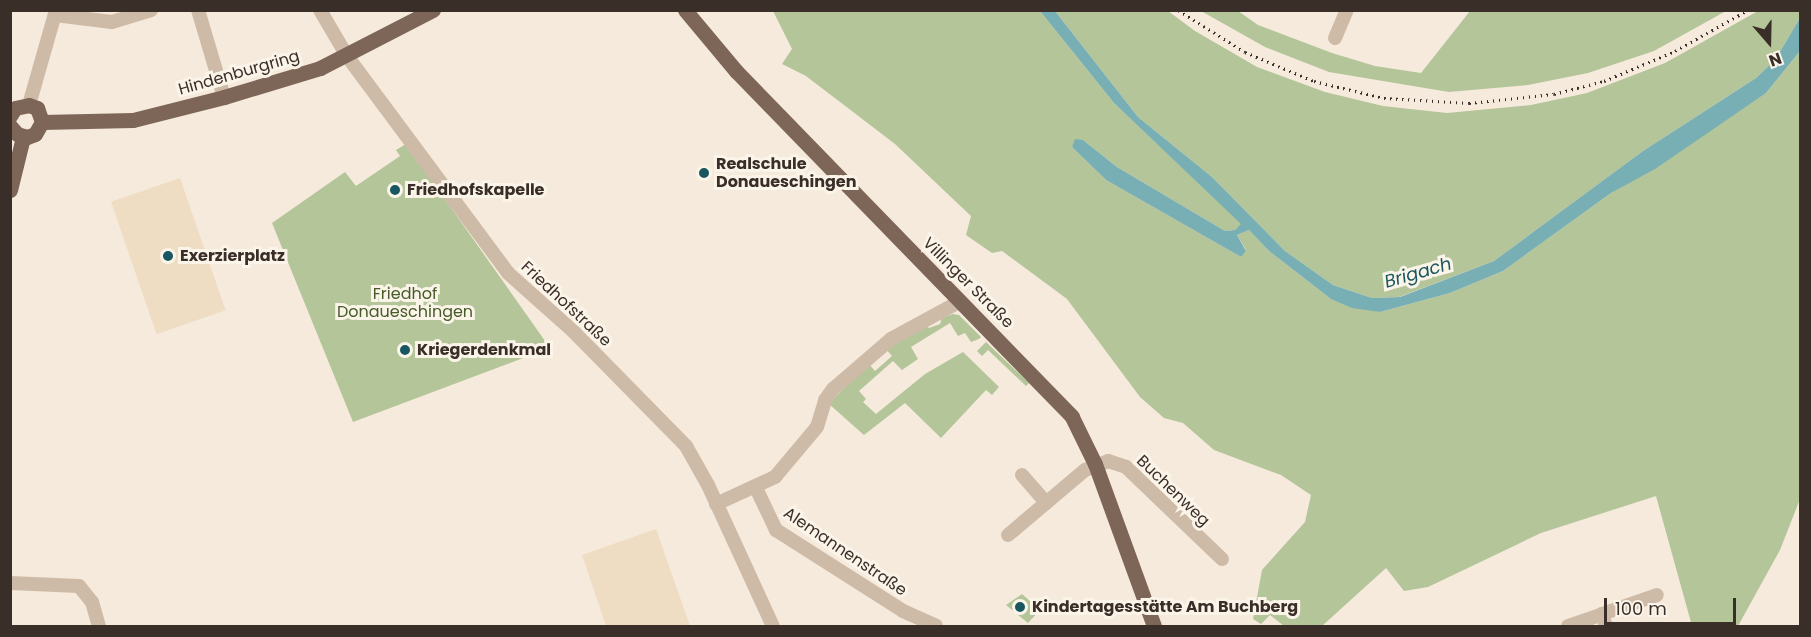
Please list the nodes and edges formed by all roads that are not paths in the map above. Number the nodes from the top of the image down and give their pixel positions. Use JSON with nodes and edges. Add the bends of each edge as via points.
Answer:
{"nodes":[{"id":1,"x":151,"y":10,"type":"edge"},
{"id":2,"x":198,"y":10,"type":"edge"},
{"id":3,"x":321,"y":10,"type":"edge"},
{"id":4,"x":433,"y":10,"type":"edge"},
{"id":5,"x":685,"y":10,"type":"edge"},
{"id":6,"x":1347,"y":10,"type":"edge"},
{"id":7,"x":56,"y":13,"type":"edge"},
{"id":8,"x":1335,"y":38,"type":"dead end"},
{"id":9,"x":347,"y":57,"type":"junction"},
{"id":10,"x":224,"y":97,"type":"junction"},
{"id":11,"x":29,"y":105,"type":"junction"},
{"id":12,"x":10,"y":116,"type":"edge"},
{"id":13,"x":42,"y":122,"type":"junction"},
{"id":14,"x":10,"y":126,"type":"edge"},
{"id":15,"x":23,"y":137,"type":"junction"},
{"id":16,"x":10,"y":190,"type":"edge"},
{"id":17,"x":959,"y":302,"type":"junction"},
{"id":18,"x":1095,"y":464,"type":"junction"},
{"id":19,"x":1022,"y":475,"type":"dead end"},
{"id":20,"x":756,"y":488,"type":"junction"},
{"id":21,"x":1046,"y":503,"type":"junction"},
{"id":22,"x":716,"y":504,"type":"junction"},
{"id":23,"x":1008,"y":535,"type":"dead end"},
{"id":24,"x":1222,"y":559,"type":"dead end"},
{"id":25,"x":10,"y":583,"type":"edge"},
{"id":26,"x":1658,"y":595,"type":"dead end"},
{"id":27,"x":1604,"y":620,"type":"edge"},
{"id":28,"x":1574,"y":625,"type":"edge"},
{"id":29,"x":99,"y":627,"type":"edge"},
{"id":30,"x":773,"y":627,"type":"edge"},
{"id":31,"x":936,"y":627,"type":"edge"},
{"id":32,"x":1154,"y":627,"type":"edge"}],
"edges":[{"from":1,"to":7,"type":"street","via":[[112,22]]},
{"from":2,"to":10,"type":"street"},
{"from":3,"to":9,"type":"street","name":"Friedhofstraße"},
{"from":4,"to":9,"type":"main road","name":"Hindenburgring"},
{"from":5,"to":17,"type":"main road","name":"Villinger Straße","via":[[736,71]]},
{"from":6,"to":8,"type":"street"},
{"from":7,"to":11,"type":"street"},
{"from":9,"to":10,"type":"main road","name":"Hindenburgring"},
{"from":9,"to":22,"type":"street","name":"Friedhofstraße","via":[[508,273],[574,332],[686,446]]},
{"from":10,"to":13,"type":"main road","name":"Hindenburgring","via":[[133,120]]},
{"from":11,"to":12,"type":"main road","via":[[20,105]]},
{"from":11,"to":13,"type":"main road","via":[[37,108]]},
{"from":13,"to":15,"type":"main road","via":[[35,134]]},
{"from":14,"to":15,"type":"main road"},
{"from":15,"to":16,"type":"main road"},
{"from":17,"to":18,"type":"main road","name":"Villinger Straße","via":[[1072,417]]},
{"from":17,"to":20,"type":"street","via":[[876,350],[833,389],[816,427],[775,477]]},
{"from":18,"to":21,"type":"street"},
{"from":18,"to":24,"type":"street","name":"Buchenweg","via":[[1108,461],[1126,467]]},
{"from":18,"to":32,"type":"main road","name":"Villinger Straße"},
{"from":19,"to":21,"type":"street"},
{"from":20,"to":22,"type":"street"},
{"from":20,"to":31,"type":"street","name":"Alemannenstraße","via":[[776,530],[903,611]]},
{"from":21,"to":23,"type":"street"},
{"from":22,"to":30,"type":"street","name":"Friedhofstraße"},
{"from":25,"to":29,"type":"street","via":[[79,586],[93,602]]},
{"from":26,"to":27,"type":"street"},
{"from":27,"to":28,"type":"street"}]}
